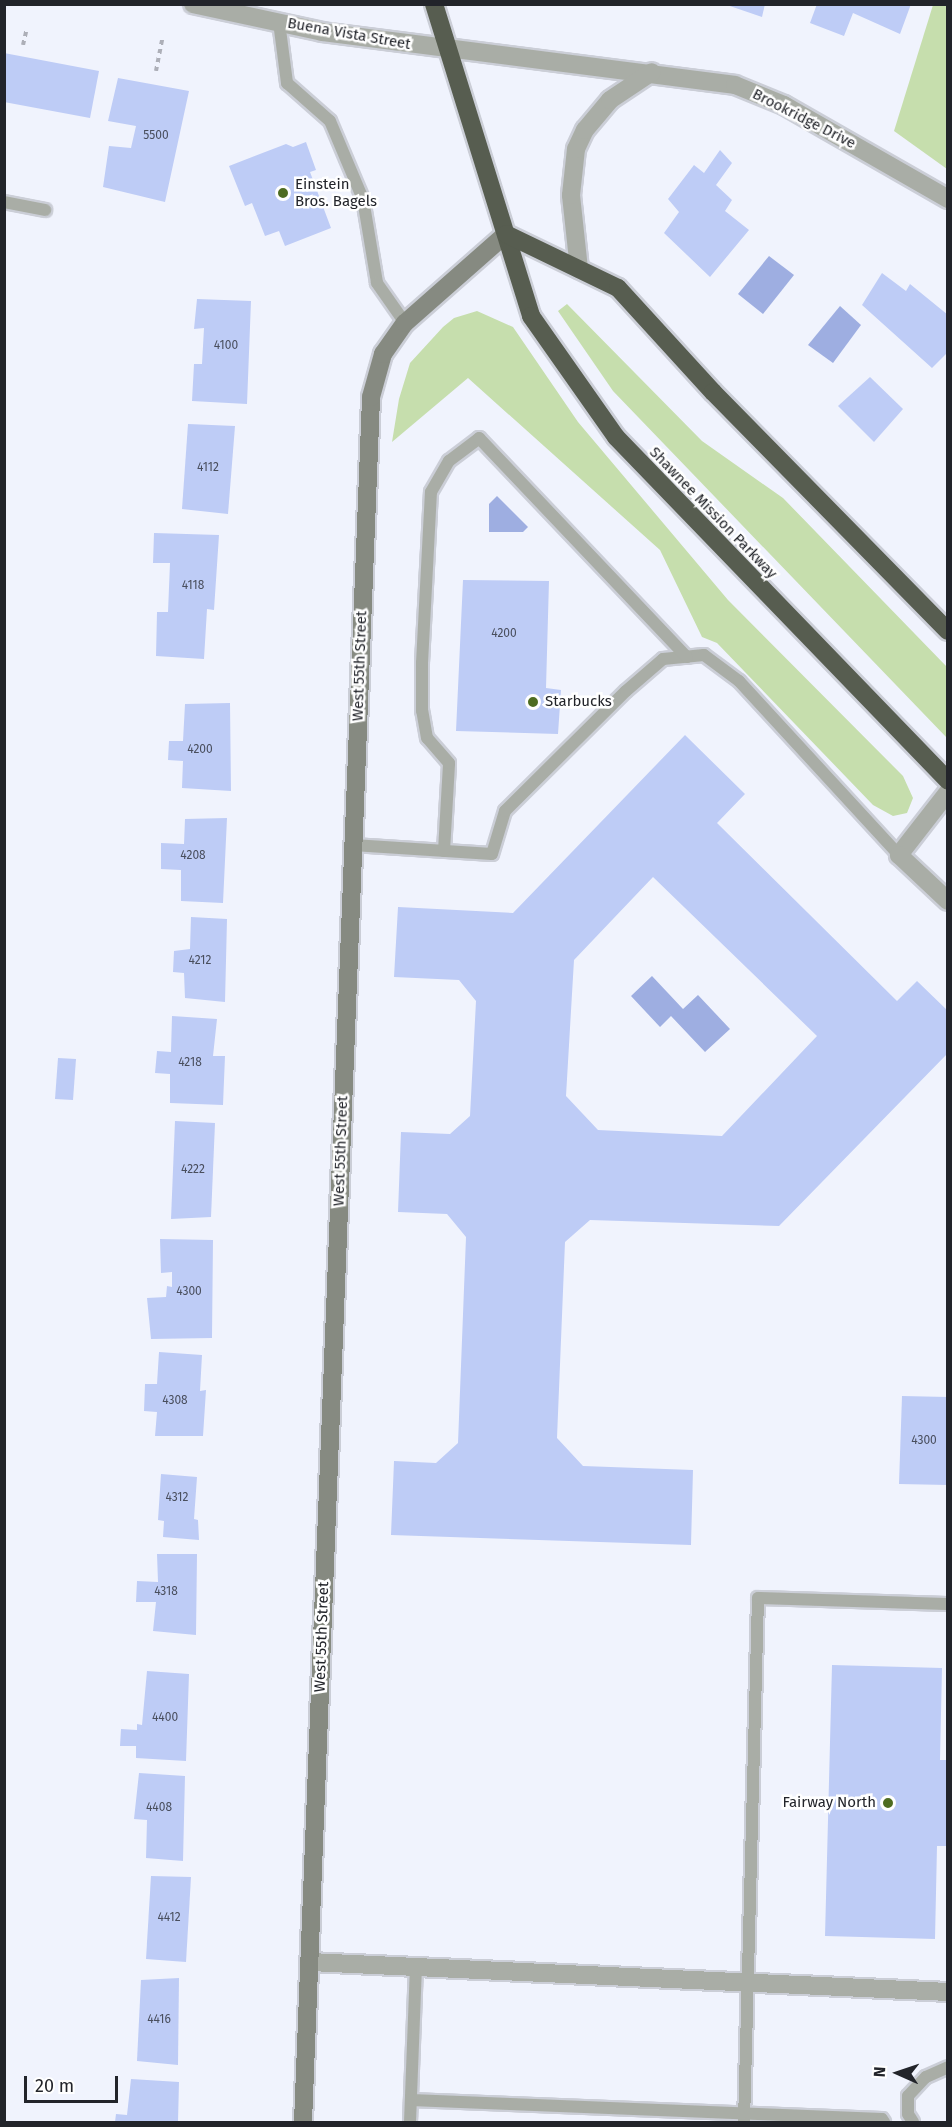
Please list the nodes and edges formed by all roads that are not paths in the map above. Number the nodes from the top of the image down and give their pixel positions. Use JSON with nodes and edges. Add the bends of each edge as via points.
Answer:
{"nodes":[{"id":1,"x":193,"y":4,"type":"edge"},
{"id":2,"x":434,"y":4,"type":"edge"},
{"id":3,"x":279,"y":22,"type":"junction"},
{"id":4,"x":447,"y":50,"type":"junction"},
{"id":5,"x":506,"y":56,"type":"joint"},
{"id":6,"x":652,"y":72,"type":"junction"},
{"id":7,"x":948,"y":200,"type":"edge"},
{"id":8,"x":4,"y":202,"type":"edge"},
{"id":9,"x":45,"y":210,"type":"dead end"},
{"id":10,"x":506,"y":234,"type":"junction"},
{"id":11,"x":579,"y":269,"type":"junction"},
{"id":12,"x":405,"y":323,"type":"junction"},
{"id":13,"x":948,"y":631,"type":"edge"},
{"id":14,"x":687,"y":657,"type":"junction"},
{"id":15,"x":948,"y":781,"type":"edge"},
{"id":16,"x":948,"y":792,"type":"edge"},
{"id":17,"x":353,"y":845,"type":"junction"},
{"id":18,"x":444,"y":851,"type":"junction"},
{"id":19,"x":899,"y":855,"type":"junction"},
{"id":20,"x":948,"y":901,"type":"edge"},
{"id":21,"x":948,"y":1604,"type":"edge"},
{"id":22,"x":310,"y":1962,"type":"junction"},
{"id":23,"x":416,"y":1967,"type":"junction"},
{"id":24,"x":750,"y":1983,"type":"junction"},
{"id":25,"x":948,"y":1992,"type":"edge"},
{"id":26,"x":948,"y":2067,"type":"edge"},
{"id":27,"x":411,"y":2100,"type":"junction"},
{"id":28,"x":744,"y":2118,"type":"edge"},
{"id":29,"x":303,"y":2122,"type":"edge"},
{"id":30,"x":410,"y":2122,"type":"edge"},
{"id":31,"x":884,"y":2122,"type":"edge"},
{"id":32,"x":913,"y":2122,"type":"edge"}],
"edges":[{"from":1,"to":3,"type":"street","name":"Buena Vista Street"},
{"from":2,"to":4,"type":"highway","name":"Shawnee Mission Parkway"},
{"from":3,"to":4,"type":"street","name":"Buena Vista Street"},
{"from":3,"to":12,"type":"lane","via":[[287,83],[330,121],[363,199],[377,283]]},
{"from":4,"to":5,"type":"street","name":"Buena Vista Street"},
{"from":4,"to":10,"type":"highway","name":"Shawnee Mission Parkway"},
{"from":5,"to":6,"type":"street","name":"Brookridge Drive"},
{"from":6,"to":7,"type":"street","name":"Brookridge Drive","via":[[735,85],[784,105]]},
{"from":6,"to":11,"type":"street","via":[[610,100],[585,130],[576,149],[571,195]]},
{"from":8,"to":9,"type":"lane"},
{"from":10,"to":11,"type":"highway"},
{"from":10,"to":12,"type":"street","name":"West 55th Street"},
{"from":10,"to":15,"type":"highway","name":"Shawnee Mission Parkway","via":[[531,316],[616,437]]},
{"from":11,"to":13,"type":"highway","via":[[618,288],[713,392]]},
{"from":12,"to":17,"type":"street","name":"West 55th Street","via":[[383,354],[371,397]]},
{"from":14,"to":18,"type":"lane","via":[[663,659],[505,811],[492,854]]},
{"from":14,"to":18,"type":"lane","via":[[479,438],[449,461],[431,492],[422,687],[427,738],[449,764]]},
{"from":14,"to":19,"type":"lane","via":[[704,655],[739,681]]},
{"from":16,"to":19,"type":"street"},
{"from":17,"to":18,"type":"lane"},
{"from":17,"to":22,"type":"street","name":"West 55th Street"},
{"from":19,"to":20,"type":"street"},
{"from":21,"to":24,"type":"lane","via":[[758,1598]]},
{"from":22,"to":23,"type":"street"},
{"from":22,"to":29,"type":"street","name":"West 55th Street"},
{"from":23,"to":24,"type":"street"},
{"from":23,"to":27,"type":"lane"},
{"from":24,"to":25,"type":"street"},
{"from":24,"to":28,"type":"lane"},
{"from":26,"to":32,"type":"lane","via":[[926,2077],[908,2096],[908,2114]]},
{"from":27,"to":28,"type":"lane"},
{"from":27,"to":30,"type":"lane"},
{"from":28,"to":31,"type":"lane"}]}
